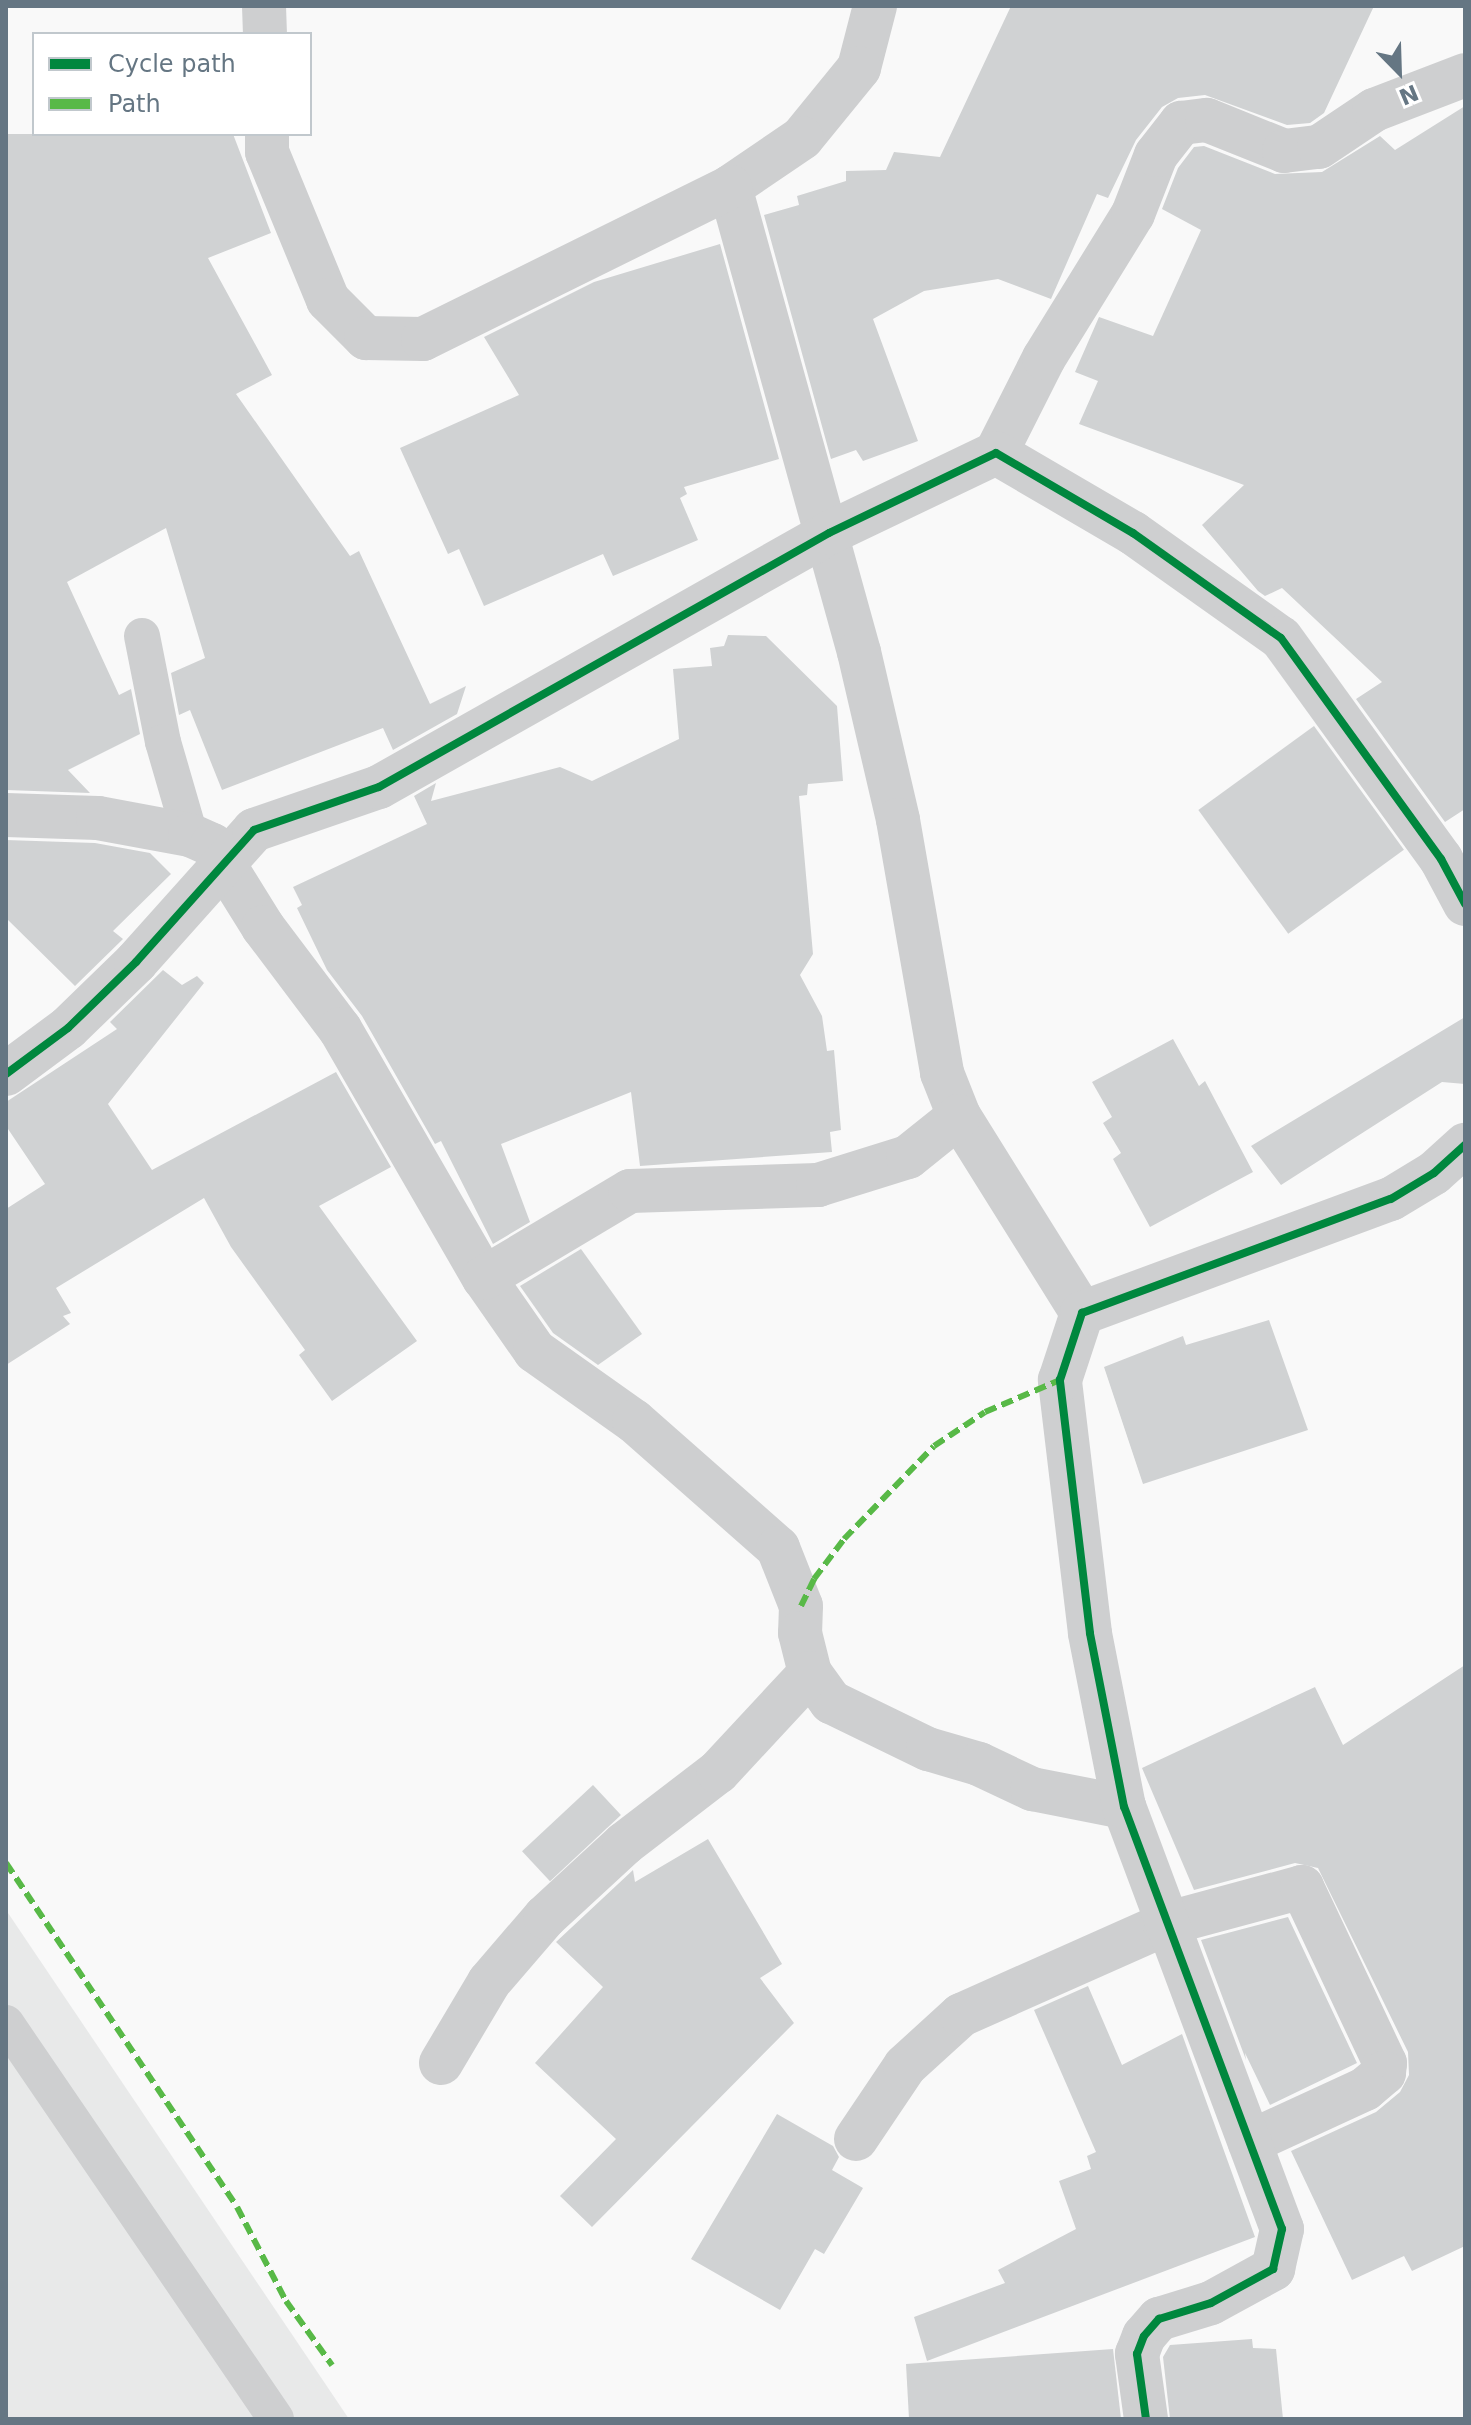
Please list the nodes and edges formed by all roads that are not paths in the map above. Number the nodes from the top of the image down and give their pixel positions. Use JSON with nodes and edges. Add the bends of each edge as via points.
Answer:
{"nodes":[{"id":1,"x":264,"y":6,"type":"edge"},
{"id":2,"x":875,"y":6,"type":"edge"},
{"id":3,"x":265,"y":32,"type":"edge"},
{"id":4,"x":1465,"y":75,"type":"edge"},
{"id":5,"x":267,"y":136,"type":"edge"},
{"id":6,"x":730,"y":187,"type":"junction"},
{"id":7,"x":996,"y":453,"type":"junction"},
{"id":8,"x":829,"y":533,"type":"junction"},
{"id":9,"x":142,"y":636,"type":"dead end"},
{"id":10,"x":6,"y":815,"type":"edge"},
{"id":11,"x":207,"y":846,"type":"junction"},
{"id":12,"x":1465,"y":904,"type":"edge"},
{"id":13,"x":6,"y":1074,"type":"edge"},
{"id":14,"x":959,"y":1116,"type":"junction"},
{"id":15,"x":1465,"y":1145,"type":"edge"},
{"id":16,"x":484,"y":1278,"type":"junction"},
{"id":17,"x":1082,"y":1313,"type":"junction"},
{"id":18,"x":810,"y":1673,"type":"junction"},
{"id":19,"x":1124,"y":1807,"type":"junction"},
{"id":20,"x":1165,"y":1924,"type":"junction"},
{"id":21,"x":6,"y":2023,"type":"edge"},
{"id":22,"x":441,"y":2063,"type":"dead end"},
{"id":23,"x":856,"y":2139,"type":"dead end"},
{"id":24,"x":1250,"y":2142,"type":"junction"},
{"id":25,"x":276,"y":2419,"type":"edge"},
{"id":26,"x":1146,"y":2419,"type":"edge"}],
"edges":[{"from":1,"to":3,"type":"street"},
{"from":2,"to":6,"type":"street","via":[[859,68],[802,138]]},
{"from":4,"to":7,"type":"street","via":[[1374,110],[1319,147],[1284,151],[1207,120],[1181,123],[1156,155],[1133,214],[1079,297]]},
{"from":5,"to":6,"type":"street","via":[[267,152],[328,300],[366,338],[423,339]]},
{"from":6,"to":8,"type":"street"},
{"from":7,"to":8,"type":"street"},
{"from":7,"to":12,"type":"street","via":[[1133,533],[1281,638],[1441,859]]},
{"from":8,"to":11,"type":"street","via":[[379,787]]},
{"from":8,"to":14,"type":"street","via":[[898,820],[942,1073]]},
{"from":9,"to":11,"type":"lane","via":[[163,742]]},
{"from":10,"to":11,"type":"street","via":[[98,818]]},
{"from":11,"to":13,"type":"street","via":[[136,962],[68,1028]]},
{"from":11,"to":16,"type":"street","via":[[340,1029]]},
{"from":14,"to":16,"type":"street","via":[[908,1157],[818,1185],[630,1191]]},
{"from":14,"to":17,"type":"street"},
{"from":15,"to":17,"type":"street","via":[[1434,1173],[1391,1199]]},
{"from":16,"to":18,"type":"street","via":[[535,1351],[634,1421],[778,1548],[801,1606],[800,1633]]},
{"from":17,"to":19,"type":"street","via":[[1060,1380],[1064,1441],[1090,1633]]},
{"from":18,"to":19,"type":"street","via":[[831,1702],[928,1749],[979,1764],[1032,1789]]},
{"from":18,"to":22,"type":"street","via":[[718,1772],[624,1844],[545,1917],[489,1982]]},
{"from":19,"to":20,"type":"street"},
{"from":20,"to":23,"type":"street","via":[[961,2015],[905,2066]]},
{"from":20,"to":24,"type":"street"},
{"from":20,"to":24,"type":"street","via":[[1302,1887],[1385,2063],[1381,2080]]},
{"from":21,"to":25,"type":"lane"},
{"from":24,"to":26,"type":"street","via":[[1282,2229],[1273,2269],[1211,2303],[1159,2319],[1144,2336],[1137,2354]]}]}
